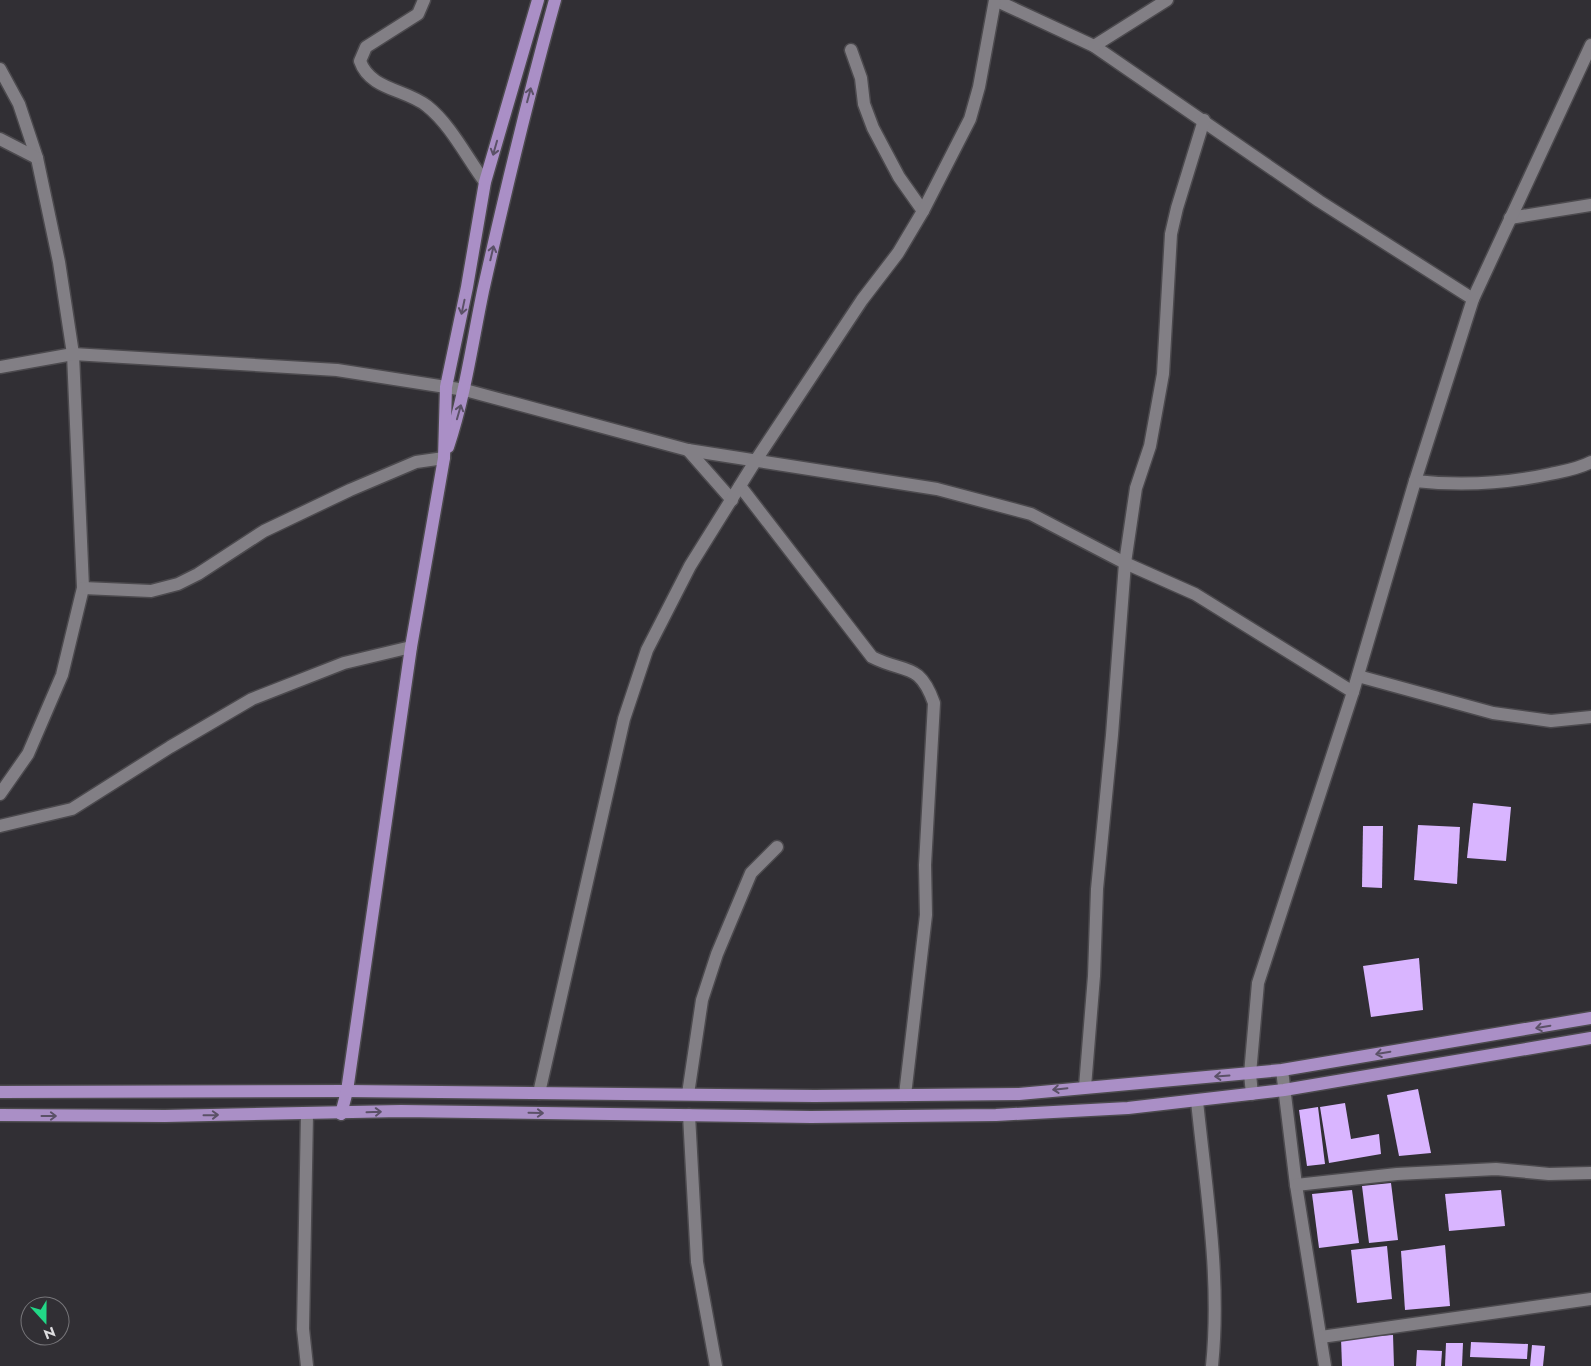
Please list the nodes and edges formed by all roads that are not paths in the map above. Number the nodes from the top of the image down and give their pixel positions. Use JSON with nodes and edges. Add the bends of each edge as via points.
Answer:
{"nodes":[{"id":1,"x":424,"y":0,"type":"edge"},
{"id":2,"x":538,"y":0,"type":"edge"},
{"id":3,"x":555,"y":0,"type":"edge"},
{"id":4,"x":995,"y":0,"type":"edge"},
{"id":5,"x":1167,"y":0,"type":"edge"},
{"id":6,"x":1591,"y":45,"type":"edge"},
{"id":7,"x":1094,"y":46,"type":"junction"},
{"id":8,"x":851,"y":50,"type":"dead end"},
{"id":9,"x":0,"y":68,"type":"edge"},
{"id":10,"x":1204,"y":120,"type":"junction"},
{"id":11,"x":0,"y":139,"type":"edge"},
{"id":12,"x":37,"y":158,"type":"junction"},
{"id":13,"x":485,"y":182,"type":"junction"},
{"id":14,"x":1591,"y":204,"type":"edge"},
{"id":15,"x":922,"y":211,"type":"junction"},
{"id":16,"x":1510,"y":218,"type":"junction"},
{"id":17,"x":1473,"y":299,"type":"junction"},
{"id":18,"x":73,"y":354,"type":"junction"},
{"id":19,"x":0,"y":367,"type":"edge"},
{"id":20,"x":446,"y":387,"type":"junction"},
{"id":21,"x":465,"y":390,"type":"junction"},
{"id":22,"x":688,"y":450,"type":"junction"},
{"id":23,"x":444,"y":458,"type":"junction"},
{"id":24,"x":756,"y":460,"type":"junction"},
{"id":25,"x":1591,"y":462,"type":"edge"},
{"id":26,"x":1414,"y":481,"type":"junction"},
{"id":27,"x":740,"y":486,"type":"junction"},
{"id":28,"x":732,"y":500,"type":"junction"},
{"id":29,"x":1125,"y":563,"type":"junction"},
{"id":30,"x":83,"y":588,"type":"junction"},
{"id":31,"x":411,"y":647,"type":"junction"},
{"id":32,"x":1358,"y":676,"type":"junction"},
{"id":33,"x":1353,"y":692,"type":"junction"},
{"id":34,"x":1591,"y":717,"type":"edge"},
{"id":35,"x":0,"y":794,"type":"edge"},
{"id":36,"x":0,"y":826,"type":"edge"},
{"id":37,"x":777,"y":847,"type":"dead end"},
{"id":38,"x":1591,"y":1018,"type":"edge"},
{"id":39,"x":1591,"y":1038,"type":"edge"},
{"id":40,"x":1282,"y":1070,"type":"junction"},
{"id":41,"x":1250,"y":1074,"type":"junction"},
{"id":42,"x":1085,"y":1087,"type":"junction"},
{"id":43,"x":1284,"y":1090,"type":"junction"},
{"id":44,"x":347,"y":1091,"type":"junction"},
{"id":45,"x":0,"y":1092,"type":"edge"},
{"id":46,"x":540,"y":1093,"type":"junction"},
{"id":47,"x":688,"y":1094,"type":"junction"},
{"id":48,"x":1252,"y":1094,"type":"junction"},
{"id":49,"x":905,"y":1095,"type":"junction"},
{"id":50,"x":1197,"y":1101,"type":"junction"},
{"id":51,"x":307,"y":1114,"type":"junction"},
{"id":52,"x":341,"y":1114,"type":"junction"},
{"id":53,"x":0,"y":1115,"type":"edge"},
{"id":54,"x":689,"y":1115,"type":"junction"},
{"id":55,"x":1591,"y":1173,"type":"edge"},
{"id":56,"x":1296,"y":1185,"type":"junction"},
{"id":57,"x":1591,"y":1299,"type":"edge"},
{"id":58,"x":1321,"y":1337,"type":"junction"},
{"id":59,"x":307,"y":1366,"type":"edge"},
{"id":60,"x":716,"y":1366,"type":"edge"},
{"id":61,"x":1212,"y":1366,"type":"edge"},
{"id":62,"x":1325,"y":1366,"type":"edge"}],
"edges":[{"from":1,"to":13,"type":"street","via":[[418,14],[366,47],[360,61],[364,73],[427,105],[442,120]]},
{"from":2,"to":13,"type":"main road","one_way":true},
{"from":21,"to":3,"type":"main road","one_way":true,"via":[[482,294],[520,129]]},
{"from":4,"to":7,"type":"street"},
{"from":4,"to":15,"type":"street","via":[[970,119]]},
{"from":5,"to":7,"type":"street"},
{"from":6,"to":16,"type":"street"},
{"from":7,"to":10,"type":"street"},
{"from":8,"to":15,"type":"street","via":[[873,128],[899,177]]},
{"from":9,"to":12,"type":"street","via":[[19,104]]},
{"from":10,"to":17,"type":"street","via":[[1319,201]]},
{"from":10,"to":29,"type":"street","via":[[1171,234],[1163,374],[1150,446],[1136,488]]},
{"from":11,"to":12,"type":"street"},
{"from":12,"to":18,"type":"street"},
{"from":13,"to":20,"type":"main road","one_way":true},
{"from":14,"to":16,"type":"street"},
{"from":15,"to":24,"type":"street","via":[[898,253],[862,300]]},
{"from":16,"to":17,"type":"street"},
{"from":17,"to":26,"type":"street"},
{"from":18,"to":19,"type":"street"},
{"from":18,"to":20,"type":"street","via":[[336,370]]},
{"from":18,"to":30,"type":"street"},
{"from":20,"to":21,"type":"street"},
{"from":20,"to":23,"type":"main road"},
{"from":21,"to":22,"type":"street"},
{"from":23,"to":21,"type":"main road","one_way":true},
{"from":22,"to":24,"type":"street"},
{"from":22,"to":28,"type":"street"},
{"from":23,"to":30,"type":"street","via":[[416,462],[350,490],[264,531],[178,584],[151,591]]},
{"from":23,"to":31,"type":"main road"},
{"from":24,"to":27,"type":"street"},
{"from":24,"to":29,"type":"street","via":[[937,489],[1031,514]]},
{"from":25,"to":26,"type":"street","via":[[1580,468],[1518,481],[1464,485]]},
{"from":26,"to":32,"type":"street"},
{"from":27,"to":28,"type":"street"},
{"from":27,"to":49,"type":"street","via":[[872,657],[911,670],[927,684],[934,703],[925,865],[926,915]]},
{"from":28,"to":46,"type":"street","via":[[690,566],[647,650],[624,719]]},
{"from":29,"to":33,"type":"street","via":[[1195,594]]},
{"from":29,"to":42,"type":"street","via":[[1097,888]]},
{"from":30,"to":35,"type":"street","via":[[62,675],[28,754]]},
{"from":31,"to":36,"type":"street","via":[[344,664],[252,699],[72,809]]},
{"from":31,"to":44,"type":"main road"},
{"from":32,"to":33,"type":"street"},
{"from":32,"to":34,"type":"street","via":[[1493,713],[1551,721]]},
{"from":33,"to":41,"type":"street","via":[[1258,983]]},
{"from":37,"to":47,"type":"street","via":[[751,873],[717,954],[702,1000]]},
{"from":38,"to":40,"type":"main road","one_way":true},
{"from":39,"to":43,"type":"main road"},
{"from":40,"to":41,"type":"main road"},
{"from":40,"to":43,"type":"street"},
{"from":41,"to":42,"type":"main road","one_way":true},
{"from":41,"to":48,"type":"street"},
{"from":42,"to":49,"type":"main road","one_way":true,"via":[[1019,1094]]},
{"from":43,"to":48,"type":"main road"},
{"from":43,"to":56,"type":"street"},
{"from":44,"to":45,"type":"main road"},
{"from":44,"to":46,"type":"main road"},
{"from":44,"to":52,"type":"main road"},
{"from":46,"to":47,"type":"main road"},
{"from":47,"to":49,"type":"main road"},
{"from":48,"to":50,"type":"main road"},
{"from":50,"to":54,"type":"main road","via":[[996,1115]]},
{"from":50,"to":61,"type":"street","via":[[1214,1270],[1216,1330]]},
{"from":51,"to":52,"type":"main road"},
{"from":53,"to":51,"type":"main road","one_way":true},
{"from":51,"to":59,"type":"street","via":[[303,1329]]},
{"from":52,"to":54,"type":"main road","one_way":true,"via":[[401,1111]]},
{"from":54,"to":60,"type":"street","via":[[697,1262]]},
{"from":55,"to":56,"type":"street","via":[[1549,1174],[1496,1169],[1397,1174]]},
{"from":56,"to":58,"type":"street"},
{"from":57,"to":58,"type":"street"},
{"from":58,"to":62,"type":"street"}]}
